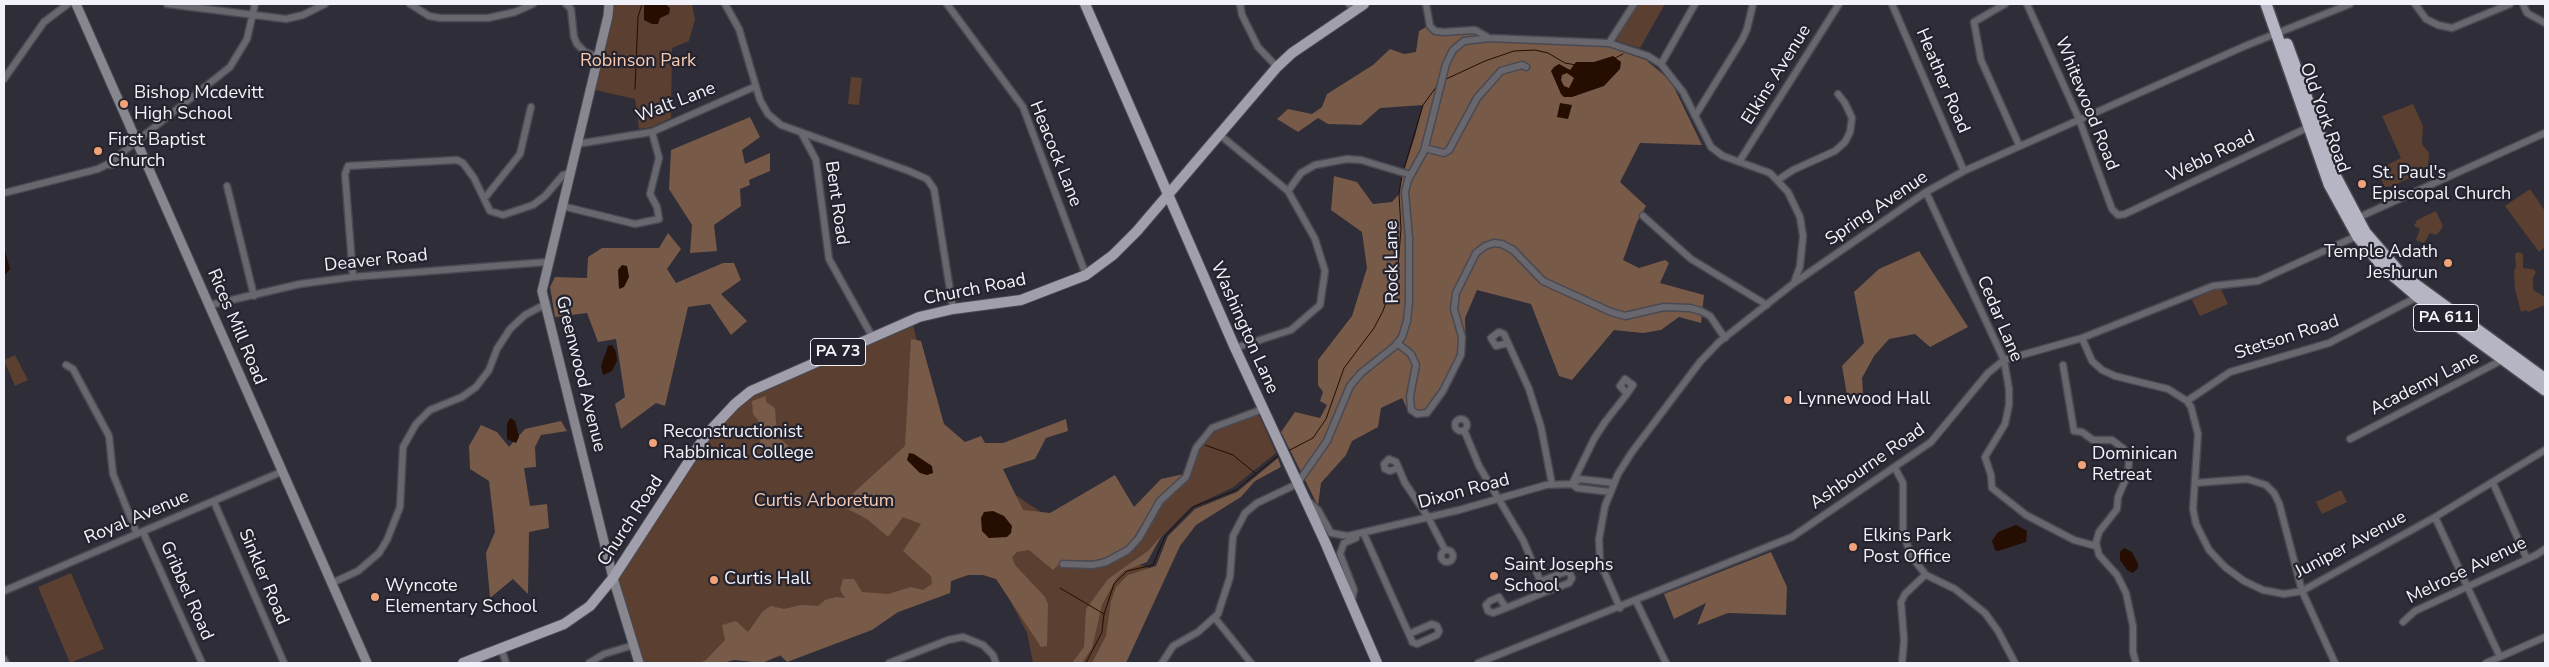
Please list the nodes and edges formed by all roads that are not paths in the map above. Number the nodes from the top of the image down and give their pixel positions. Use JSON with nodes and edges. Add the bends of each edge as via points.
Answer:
{"nodes":[{"id":1,"x":68,"y":4,"type":"edge"},
{"id":2,"x":76,"y":4,"type":"edge"},
{"id":3,"x":167,"y":4,"type":"edge"},
{"id":4,"x":256,"y":4,"type":"edge"},
{"id":5,"x":325,"y":4,"type":"edge"},
{"id":6,"x":410,"y":4,"type":"edge"},
{"id":7,"x":533,"y":4,"type":"edge"},
{"id":8,"x":566,"y":4,"type":"edge"},
{"id":9,"x":609,"y":4,"type":"edge"},
{"id":10,"x":727,"y":4,"type":"edge"},
{"id":11,"x":947,"y":4,"type":"edge"},
{"id":12,"x":1085,"y":4,"type":"edge"},
{"id":13,"x":1240,"y":4,"type":"edge"},
{"id":14,"x":1364,"y":4,"type":"edge"},
{"id":15,"x":1426,"y":4,"type":"edge"},
{"id":16,"x":1634,"y":4,"type":"edge"},
{"id":17,"x":1695,"y":4,"type":"edge"},
{"id":18,"x":1753,"y":4,"type":"edge"},
{"id":19,"x":1839,"y":4,"type":"edge"},
{"id":20,"x":1892,"y":4,"type":"edge"},
{"id":21,"x":2005,"y":4,"type":"edge"},
{"id":22,"x":2027,"y":4,"type":"edge"},
{"id":23,"x":2266,"y":4,"type":"edge"},
{"id":24,"x":2275,"y":4,"type":"edge"},
{"id":25,"x":2350,"y":4,"type":"edge"},
{"id":26,"x":2415,"y":4,"type":"edge"},
{"id":27,"x":2510,"y":4,"type":"edge"},
{"id":28,"x":2523,"y":4,"type":"edge"},
{"id":29,"x":1352,"y":7,"type":"edge"},
{"id":30,"x":253,"y":16,"type":"junction"},
{"id":31,"x":2545,"y":23,"type":"edge"},
{"id":32,"x":2279,"y":32,"type":"junction"},
{"id":33,"x":1489,"y":38,"type":"junction"},
{"id":34,"x":1609,"y":43,"type":"junction"},
{"id":35,"x":598,"y":56,"type":"junction"},
{"id":36,"x":1660,"y":64,"type":"junction"},
{"id":37,"x":1526,"y":66,"type":"dead end"},
{"id":38,"x":1277,"y":67,"type":"junction"},
{"id":39,"x":4,"y":79,"type":"edge"},
{"id":40,"x":754,"y":87,"type":"junction"},
{"id":41,"x":1838,"y":94,"type":"dead end"},
{"id":42,"x":531,"y":107,"type":"dead end"},
{"id":43,"x":1695,"y":116,"type":"junction"},
{"id":44,"x":2079,"y":119,"type":"junction"},
{"id":45,"x":2312,"y":126,"type":"junction"},
{"id":46,"x":652,"y":132,"type":"junction"},
{"id":47,"x":2545,"y":133,"type":"edge"},
{"id":48,"x":802,"y":134,"type":"junction"},
{"id":49,"x":1220,"y":135,"type":"junction"},
{"id":50,"x":137,"y":140,"type":"junction"},
{"id":51,"x":577,"y":144,"type":"junction"},
{"id":52,"x":2019,"y":146,"type":"junction"},
{"id":53,"x":1425,"y":148,"type":"junction"},
{"id":54,"x":144,"y":157,"type":"junction"},
{"id":55,"x":1740,"y":162,"type":"junction"},
{"id":56,"x":105,"y":166,"type":"junction"},
{"id":57,"x":1964,"y":171,"type":"junction"},
{"id":58,"x":570,"y":173,"type":"junction"},
{"id":59,"x":1409,"y":175,"type":"junction"},
{"id":60,"x":1778,"y":180,"type":"junction"},
{"id":61,"x":227,"y":186,"type":"dead end"},
{"id":62,"x":1288,"y":191,"type":"junction"},
{"id":63,"x":1926,"y":192,"type":"junction"},
{"id":64,"x":4,"y":193,"type":"edge"},
{"id":65,"x":1168,"y":195,"type":"junction"},
{"id":66,"x":484,"y":199,"type":"junction"},
{"id":67,"x":562,"y":206,"type":"junction"},
{"id":68,"x":2118,"y":215,"type":"joint"},
{"id":69,"x":1643,"y":216,"type":"dead end"},
{"id":70,"x":2353,"y":220,"type":"junction"},
{"id":71,"x":2361,"y":234,"type":"junction"},
{"id":72,"x":547,"y":262,"type":"junction"},
{"id":73,"x":1086,"y":275,"type":"junction"},
{"id":74,"x":353,"y":277,"type":"junction"},
{"id":75,"x":1794,"y":283,"type":"junction"},
{"id":76,"x":2421,"y":295,"type":"junction"},
{"id":77,"x":254,"y":296,"type":"junction"},
{"id":78,"x":210,"y":305,"type":"junction"},
{"id":79,"x":544,"y":305,"type":"junction"},
{"id":80,"x":1767,"y":305,"type":"junction"},
{"id":81,"x":953,"y":309,"type":"junction"},
{"id":82,"x":873,"y":338,"type":"junction"},
{"id":83,"x":1725,"y":338,"type":"junction"},
{"id":84,"x":2082,"y":338,"type":"junction"},
{"id":85,"x":1508,"y":342,"type":"dead end"},
{"id":86,"x":1397,"y":343,"type":"junction"},
{"id":87,"x":1235,"y":348,"type":"junction"},
{"id":88,"x":2508,"y":357,"type":"junction"},
{"id":89,"x":2004,"y":360,"type":"junction"},
{"id":90,"x":66,"y":365,"type":"dead end"},
{"id":91,"x":2063,"y":365,"type":"dead end"},
{"id":92,"x":2545,"y":379,"type":"edge"},
{"id":93,"x":2545,"y":390,"type":"edge"},
{"id":94,"x":1627,"y":394,"type":"dead end"},
{"id":95,"x":2187,"y":401,"type":"junction"},
{"id":96,"x":1263,"y":409,"type":"junction"},
{"id":97,"x":1464,"y":430,"type":"dead end"},
{"id":98,"x":2350,"y":439,"type":"dead end"},
{"id":99,"x":2545,"y":450,"type":"edge"},
{"id":100,"x":1398,"y":468,"type":"dead end"},
{"id":101,"x":1895,"y":468,"type":"junction"},
{"id":102,"x":281,"y":472,"type":"junction"},
{"id":103,"x":1614,"y":483,"type":"junction"},
{"id":104,"x":2194,"y":483,"type":"junction"},
{"id":105,"x":2492,"y":483,"type":"junction"},
{"id":106,"x":1297,"y":484,"type":"junction"},
{"id":107,"x":1552,"y":484,"type":"junction"},
{"id":108,"x":1572,"y":484,"type":"junction"},
{"id":109,"x":1610,"y":492,"type":"junction"},
{"id":110,"x":1304,"y":498,"type":"junction"},
{"id":111,"x":1498,"y":499,"type":"junction"},
{"id":112,"x":214,"y":502,"type":"junction"},
{"id":113,"x":1428,"y":517,"type":"junction"},
{"id":114,"x":2435,"y":517,"type":"junction"},
{"id":115,"x":140,"y":533,"type":"junction"},
{"id":116,"x":1364,"y":534,"type":"junction"},
{"id":117,"x":2096,"y":546,"type":"junction"},
{"id":118,"x":2545,"y":549,"type":"edge"},
{"id":119,"x":1445,"y":550,"type":"dead end"},
{"id":120,"x":2528,"y":559,"type":"junction"},
{"id":121,"x":1063,"y":564,"type":"dead end"},
{"id":122,"x":1925,"y":575,"type":"junction"},
{"id":123,"x":613,"y":578,"type":"junction"},
{"id":124,"x":1540,"y":581,"type":"junction"},
{"id":125,"x":332,"y":583,"type":"junction"},
{"id":126,"x":2466,"y":587,"type":"junction"},
{"id":127,"x":4,"y":591,"type":"edge"},
{"id":128,"x":2302,"y":591,"type":"junction"},
{"id":129,"x":1545,"y":592,"type":"junction"},
{"id":130,"x":1636,"y":601,"type":"junction"},
{"id":131,"x":1351,"y":604,"type":"junction"},
{"id":132,"x":1506,"y":608,"type":"dead end"},
{"id":133,"x":1620,"y":608,"type":"junction"},
{"id":134,"x":1215,"y":618,"type":"junction"},
{"id":135,"x":2404,"y":622,"type":"dead end"},
{"id":136,"x":1409,"y":634,"type":"dead end"},
{"id":137,"x":2545,"y":637,"type":"edge"},
{"id":138,"x":634,"y":645,"type":"junction"},
{"id":139,"x":501,"y":648,"type":"junction"},
{"id":140,"x":2500,"y":658,"type":"junction"},
{"id":141,"x":4,"y":659,"type":"edge"},
{"id":142,"x":6,"y":663,"type":"edge"},
{"id":143,"x":202,"y":663,"type":"edge"},
{"id":144,"x":284,"y":663,"type":"edge"},
{"id":145,"x":367,"y":663,"type":"edge"},
{"id":146,"x":464,"y":663,"type":"edge"},
{"id":147,"x":506,"y":663,"type":"edge"},
{"id":148,"x":589,"y":663,"type":"edge"},
{"id":149,"x":639,"y":663,"type":"edge"},
{"id":150,"x":889,"y":663,"type":"edge"},
{"id":151,"x":996,"y":663,"type":"edge"},
{"id":152,"x":1162,"y":663,"type":"edge"},
{"id":153,"x":1251,"y":663,"type":"edge"},
{"id":154,"x":1377,"y":663,"type":"edge"},
{"id":155,"x":1478,"y":663,"type":"edge"},
{"id":156,"x":1666,"y":663,"type":"edge"},
{"id":157,"x":1902,"y":663,"type":"edge"},
{"id":158,"x":2014,"y":663,"type":"edge"},
{"id":159,"x":2136,"y":663,"type":"edge"},
{"id":160,"x":2335,"y":663,"type":"edge"},
{"id":161,"x":2486,"y":663,"type":"edge"}],
"edges":[{"from":1,"to":39,"type":"street","via":[[44,22]]},
{"from":2,"to":50,"type":"street","name":"Rices Mill Road"},
{"from":3,"to":30,"type":"street"},
{"from":4,"to":30,"type":"street"},
{"from":5,"to":30,"type":"street","via":[[286,19]]},
{"from":6,"to":7,"type":"street","via":[[428,16],[488,18]]},
{"from":8,"to":35,"type":"street","via":[[571,10],[577,44],[585,52]]},
{"from":9,"to":35,"type":"street","name":"Greenwood Avenue"},
{"from":10,"to":40,"type":"street","via":[[739,29]]},
{"from":11,"to":73,"type":"street","name":"Heacock Lane","via":[[1023,107]]},
{"from":12,"to":65,"type":"main road","name":"Washington Lane"},
{"from":13,"to":38,"type":"street","via":[[1258,47]]},
{"from":14,"to":29,"type":"main road","name":"Church Road"},
{"from":15,"to":33,"type":"street","via":[[1430,26],[1435,31],[1475,30]]},
{"from":16,"to":34,"type":"street"},
{"from":17,"to":36,"type":"street"},
{"from":18,"to":43,"type":"street","via":[[1742,40]]},
{"from":19,"to":55,"type":"street","name":"Elkins Avenue"},
{"from":20,"to":57,"type":"street","name":"Heather Road"},
{"from":21,"to":52,"type":"street","via":[[1974,22],[1981,60]]},
{"from":22,"to":44,"type":"street","name":"Whitewood Road"},
{"from":23,"to":32,"type":"highway","name":"Old York Road","number":"PA 611"},
{"from":24,"to":32,"type":"highway","name":"Old York Road","number":"PA 611"},
{"from":25,"to":32,"type":"street","name":"Spring Avenue"},
{"from":26,"to":27,"type":"street","via":[[2426,20],[2452,28]]},
{"from":28,"to":31,"type":"street","via":[[2527,13]]},
{"from":29,"to":38,"type":"main road","name":"Church Road"},
{"from":30,"to":50,"type":"street","via":[[245,44],[230,67]]},
{"from":32,"to":44,"type":"street","name":"Spring Avenue"},
{"from":32,"to":45,"type":"highway","name":"Old York Road","number":"PA 611"},
{"from":33,"to":34,"type":"street"},
{"from":33,"to":53,"type":"street","name":"Rock Lane","via":[[1468,39],[1450,55]]},
{"from":34,"to":36,"type":"street","via":[[1648,56]]},
{"from":35,"to":51,"type":"street","name":"Greenwood Avenue"},
{"from":36,"to":43,"type":"street","via":[[1676,81]]},
{"from":37,"to":53,"type":"street","via":[[1501,71],[1477,98],[1449,150],[1444,153]]},
{"from":38,"to":49,"type":"main road","name":"Church Road"},
{"from":40,"to":46,"type":"street","name":"Walt Lane"},
{"from":40,"to":48,"type":"street","via":[[768,114],[780,125]]},
{"from":41,"to":60,"type":"street","via":[[1852,118],[1845,142],[1835,151]]},
{"from":42,"to":66,"type":"street","via":[[520,154]]},
{"from":43,"to":55,"type":"street","via":[[1711,147]]},
{"from":44,"to":52,"type":"street","name":"Spring Avenue"},
{"from":44,"to":68,"type":"street","name":"Whitewood Road","via":[[2112,209]]},
{"from":45,"to":68,"type":"street","name":"Webb Road"},
{"from":45,"to":70,"type":"highway","name":"Old York Road","number":"PA 611","via":[[2329,184]]},
{"from":46,"to":51,"type":"street","name":"Walt Lane"},
{"from":46,"to":67,"type":"street","via":[[659,158],[650,194],[659,219],[635,224]]},
{"from":47,"to":70,"type":"street"},
{"from":48,"to":81,"type":"street","via":[[927,180],[934,189]]},
{"from":48,"to":82,"type":"street","name":"Bent Road","via":[[816,160],[829,259]]},
{"from":49,"to":62,"type":"street"},
{"from":49,"to":65,"type":"main road","name":"Church Road"},
{"from":50,"to":54,"type":"street","name":"Rices Mill Road"},
{"from":50,"to":56,"type":"street"},
{"from":51,"to":58,"type":"street","name":"Greenwood Avenue"},
{"from":52,"to":57,"type":"street","name":"Spring Avenue"},
{"from":53,"to":59,"type":"street","name":"Rock Lane"},
{"from":54,"to":56,"type":"street"},
{"from":54,"to":78,"type":"street","name":"Rices Mill Road"},
{"from":55,"to":60,"type":"street"},
{"from":56,"to":64,"type":"street"},
{"from":57,"to":63,"type":"street","name":"Spring Avenue"},
{"from":58,"to":66,"type":"street","via":[[563,175],[538,202],[512,214],[493,213]]},
{"from":58,"to":67,"type":"street","name":"Greenwood Avenue"},
{"from":59,"to":62,"type":"street","via":[[1348,159],[1315,165],[1301,173]]},
{"from":59,"to":86,"type":"street","name":"Rock Lane","via":[[1405,192],[1409,311],[1404,333]]},
{"from":60,"to":75,"type":"street","via":[[1794,202],[1802,224],[1802,249]]},
{"from":61,"to":77,"type":"street"},
{"from":62,"to":87,"type":"street","via":[[1316,239],[1325,271],[1320,305],[1291,330]]},
{"from":63,"to":75,"type":"street","name":"Spring Avenue"},
{"from":63,"to":89,"type":"street","name":"Cedar Lane"},
{"from":65,"to":73,"type":"main road","name":"Church Road","number":"PA 73","via":[[1113,255]]},
{"from":65,"to":87,"type":"main road","name":"Washington Lane"},
{"from":66,"to":74,"type":"street","via":[[469,171],[454,159],[348,166],[345,174]]},
{"from":67,"to":72,"type":"street","name":"Greenwood Avenue"},
{"from":69,"to":80,"type":"street","via":[[1691,259]]},
{"from":70,"to":71,"type":"highway","name":"Old York Road","number":"PA 611"},
{"from":71,"to":76,"type":"highway","name":"Old York Road","number":"PA 611"},
{"from":71,"to":84,"type":"street","name":"Ashbourne Road","via":[[2258,281],[2214,286]]},
{"from":72,"to":74,"type":"street","name":"Deaver Road"},
{"from":72,"to":79,"type":"street","name":"Greenwood Avenue","via":[[542,290]]},
{"from":73,"to":81,"type":"main road","name":"Church Road","number":"PA 73","via":[[1021,300]]},
{"from":74,"to":77,"type":"street","name":"Deaver Road","via":[[300,284]]},
{"from":75,"to":80,"type":"street","name":"Spring Avenue"},
{"from":76,"to":88,"type":"highway","name":"Old York Road","number":"PA 611"},
{"from":76,"to":95,"type":"street","name":"Stetson Road","via":[[2329,343],[2230,372]]},
{"from":77,"to":78,"type":"street","name":"Deaver Road"},
{"from":78,"to":102,"type":"street","name":"Rices Mill Road"},
{"from":79,"to":123,"type":"street","name":"Greenwood Avenue"},
{"from":79,"to":125,"type":"street","via":[[525,315],[510,329],[489,370],[476,387],[462,397],[434,408],[416,424],[404,447],[400,507],[386,540],[379,553],[358,571]]},
{"from":80,"to":83,"type":"street","name":"Spring Avenue"},
{"from":81,"to":82,"type":"main road","name":"Church Road","number":"PA 73","via":[[919,317]]},
{"from":82,"to":123,"type":"main road","name":"Church Road","number":"PA 73","via":[[767,382],[735,404],[706,435]]},
{"from":83,"to":86,"type":"street","via":[[1710,316],[1690,308],[1664,307],[1625,316],[1611,312],[1543,281],[1513,250],[1494,243],[1476,253],[1456,293],[1454,309],[1462,337],[1461,355],[1443,391],[1427,413],[1417,414],[1411,410],[1410,396],[1416,365],[1411,354]]},
{"from":83,"to":103,"type":"street","name":"Spring Avenue","via":[[1700,362],[1624,464]]},
{"from":84,"to":89,"type":"street","name":"Ashbourne Road"},
{"from":84,"to":95,"type":"street","via":[[2092,360],[2102,370],[2163,388]]},
{"from":85,"to":107,"type":"street","via":[[1537,412]]},
{"from":86,"to":106,"type":"street","name":"Rock Lane","via":[[1350,386],[1327,442]]},
{"from":87,"to":96,"type":"main road","name":"Washington Lane"},
{"from":88,"to":92,"type":"highway","name":"Old York Road","number":"PA 611"},
{"from":88,"to":93,"type":"highway","name":"Old York Road","number":"PA 611"},
{"from":88,"to":98,"type":"street","name":"Academy Lane"},
{"from":89,"to":101,"type":"street","name":"Ashbourne Road","via":[[1988,373],[1939,434]]},
{"from":89,"to":117,"type":"street","name":"Cedar Lane","via":[[2009,405],[2004,424],[1985,457],[1992,488],[2029,517],[2074,540]]},
{"from":90,"to":115,"type":"street","name":"Gribbel Road","via":[[73,369],[109,436],[113,474]]},
{"from":91,"to":117,"type":"street","via":[[2074,431],[2082,432],[2093,440],[2112,440],[2124,449],[2129,460],[2117,509],[2099,532]]},
{"from":94,"to":108,"type":"street","via":[[1590,445]]},
{"from":95,"to":104,"type":"street","name":"Juniper Avenue","via":[[2198,428]]},
{"from":96,"to":106,"type":"main road","name":"Washington Lane"},
{"from":96,"to":121,"type":"street","via":[[1212,428],[1196,448],[1186,477],[1160,501],[1128,550],[1093,565]]},
{"from":97,"to":111,"type":"street"},
{"from":99,"to":105,"type":"street","name":"Juniper Avenue"},
{"from":100,"to":113,"type":"street"},
{"from":101,"to":122,"type":"street","via":[[1903,489],[1902,529],[1911,556]]},
{"from":101,"to":130,"type":"street","name":"Ashbourne Road","via":[[1784,542]]},
{"from":102,"to":112,"type":"street","name":"Royal Avenue"},
{"from":102,"to":125,"type":"street","name":"Rices Mill Road"},
{"from":103,"to":108,"type":"street","name":"Dixon Road","via":[[1580,480]]},
{"from":103,"to":109,"type":"street","name":"Spring Avenue"},
{"from":104,"to":128,"type":"street","name":"Juniper Avenue","via":[[2196,524],[2209,550],[2225,567],[2263,590],[2284,594]]},
{"from":104,"to":128,"type":"street","via":[[2247,479],[2266,485],[2279,503]]},
{"from":105,"to":114,"type":"street","name":"Juniper Avenue"},
{"from":105,"to":120,"type":"street"},
{"from":106,"to":110,"type":"main road","name":"Washington Lane"},
{"from":106,"to":134,"type":"street","via":[[1257,503],[1238,525],[1232,540],[1226,593]]},
{"from":107,"to":108,"type":"street","name":"Dixon Road"},
{"from":107,"to":111,"type":"street","name":"Dixon Road"},
{"from":108,"to":109,"type":"street","name":"Dixon Road","via":[[1577,488]]},
{"from":109,"to":133,"type":"street","name":"Spring Avenue","via":[[1600,526],[1599,556],[1601,568]]},
{"from":110,"to":116,"type":"street","name":"Dixon Road","via":[[1318,510],[1334,535]]},
{"from":110,"to":131,"type":"main road","name":"Washington Lane"},
{"from":111,"to":113,"type":"street","name":"Dixon Road"},
{"from":111,"to":124,"type":"street","via":[[1523,540]]},
{"from":112,"to":115,"type":"street","name":"Royal Avenue"},
{"from":112,"to":144,"type":"street","name":"Sinkler Road"},
{"from":113,"to":116,"type":"street","name":"Dixon Road"},
{"from":113,"to":119,"type":"street"},
{"from":114,"to":126,"type":"street"},
{"from":114,"to":128,"type":"street","name":"Juniper Avenue"},
{"from":115,"to":127,"type":"street","name":"Royal Avenue"},
{"from":115,"to":143,"type":"street","name":"Gribbel Road"},
{"from":116,"to":131,"type":"street","name":"Dixon Road","via":[[1344,543],[1340,551],[1354,590]]},
{"from":116,"to":136,"type":"street"},
{"from":117,"to":159,"type":"street","via":[[2099,555],[2122,582],[2126,593]]},
{"from":118,"to":120,"type":"street","name":"Melrose Avenue"},
{"from":120,"to":126,"type":"street","name":"Melrose Avenue"},
{"from":122,"to":157,"type":"street","via":[[1904,594],[1901,602]]},
{"from":122,"to":158,"type":"street","via":[[1955,589],[1980,609],[1998,631]]},
{"from":123,"to":138,"type":"street","name":"Greenwood Avenue"},
{"from":123,"to":139,"type":"main road","name":"Church Road","number":"PA 73","via":[[590,606],[564,624]]},
{"from":124,"to":129,"type":"street"},
{"from":124,"to":129,"type":"street","via":[[1565,572],[1572,576],[1570,583]]},
{"from":125,"to":145,"type":"street","name":"Rices Mill Road"},
{"from":126,"to":135,"type":"street","name":"Melrose Avenue","via":[[2414,611]]},
{"from":126,"to":140,"type":"street"},
{"from":128,"to":160,"type":"street"},
{"from":129,"to":132,"type":"street"},
{"from":130,"to":133,"type":"street","name":"Ashbourne Road"},
{"from":130,"to":156,"type":"street"},
{"from":131,"to":154,"type":"main road","name":"Washington Lane"},
{"from":133,"to":155,"type":"street","name":"Ashbourne Road"},
{"from":134,"to":152,"type":"street","via":[[1173,646]]},
{"from":134,"to":153,"type":"street"},
{"from":137,"to":140,"type":"street"},
{"from":138,"to":148,"type":"street","via":[[604,654]]},
{"from":138,"to":149,"type":"street","name":"Greenwood Avenue"},
{"from":139,"to":146,"type":"main road","name":"Church Road","number":"PA 73"},
{"from":139,"to":147,"type":"street"},
{"from":140,"to":161,"type":"street"},
{"from":141,"to":142,"type":"street"},
{"from":150,"to":151,"type":"street","via":[[948,640],[963,638],[984,645]]}]}
